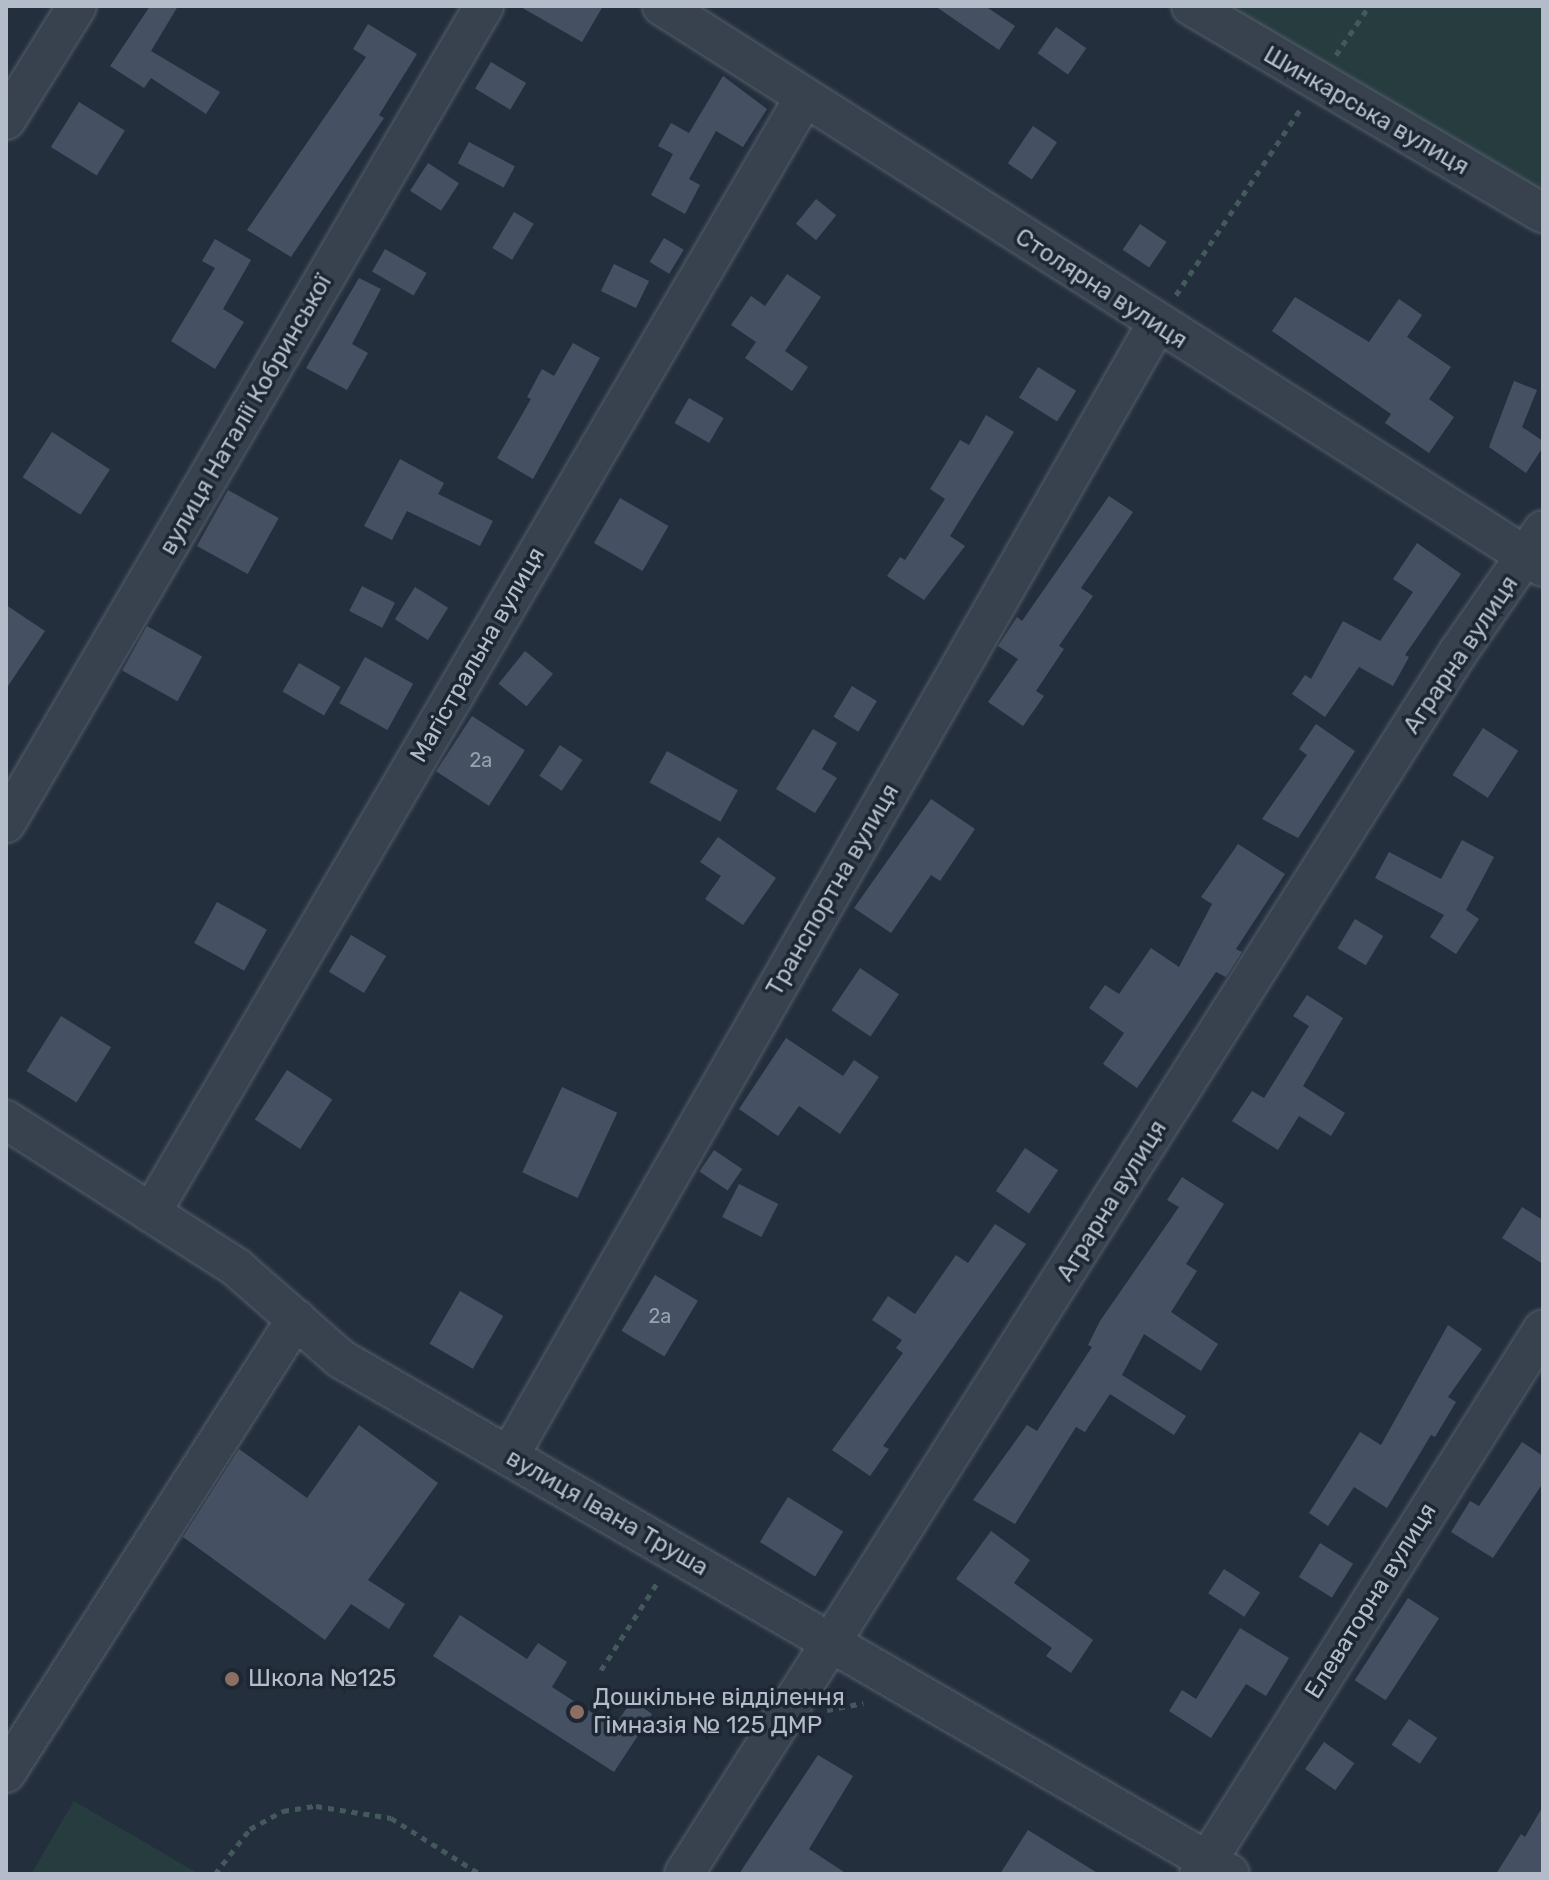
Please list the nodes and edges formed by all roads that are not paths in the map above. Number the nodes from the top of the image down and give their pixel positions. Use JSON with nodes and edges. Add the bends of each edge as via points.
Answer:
{"nodes":[{"id":1,"x":77,"y":6,"type":"edge"},
{"id":2,"x":484,"y":6,"type":"edge"},
{"id":3,"x":662,"y":6,"type":"edge"},
{"id":4,"x":1191,"y":6,"type":"edge"},
{"id":5,"x":804,"y":98,"type":"junction"},
{"id":6,"x":6,"y":120,"type":"edge"},
{"id":7,"x":1543,"y":213,"type":"edge"},
{"id":8,"x":1156,"y":325,"type":"junction"},
{"id":9,"x":1538,"y":551,"type":"edge"},
{"id":10,"x":6,"y":823,"type":"edge"},
{"id":11,"x":6,"y":1120,"type":"edge"},
{"id":12,"x":151,"y":1213,"type":"junction"},
{"id":13,"x":296,"y":1319,"type":"junction"},
{"id":14,"x":1543,"y":1329,"type":"edge"},
{"id":15,"x":509,"y":1456,"type":"junction"},
{"id":16,"x":832,"y":1644,"type":"junction"},
{"id":17,"x":6,"y":1773,"type":"edge"},
{"id":18,"x":1212,"y":1870,"type":"edge"},
{"id":19,"x":684,"y":1874,"type":"edge"}],
"edges":[{"from":1,"to":6,"type":"street"},
{"from":2,"to":10,"type":"street","name":"вулиця Наталії Кобринської"},
{"from":3,"to":5,"type":"street","name":"Столярна вулиця"},
{"from":4,"to":7,"type":"street","name":"Шинкарська вулиця"},
{"from":5,"to":8,"type":"street","name":"Столярна вулиця"},
{"from":5,"to":12,"type":"street","name":"Магістральна вулиця"},
{"from":8,"to":9,"type":"street","name":"Столярна вулиця"},
{"from":8,"to":15,"type":"street","name":"Транспортна вулиця"},
{"from":9,"to":16,"type":"street","name":"Аграрна вулиця","via":[[1459,651]]},
{"from":11,"to":12,"type":"street","name":"вулиця Івана Труша"},
{"from":12,"to":13,"type":"street","name":"вулиця Івана Труша","via":[[237,1268]]},
{"from":13,"to":15,"type":"street","name":"вулиця Івана Труша","via":[[341,1359]]},
{"from":13,"to":17,"type":"street"},
{"from":14,"to":18,"type":"street","name":"Елеваторна вулиця"},
{"from":15,"to":16,"type":"street","name":"вулиця Івана Труша"},
{"from":16,"to":18,"type":"street","name":"вулиця Івана Труша"},
{"from":16,"to":19,"type":"street","name":"Аграрна вулиця"}]}
